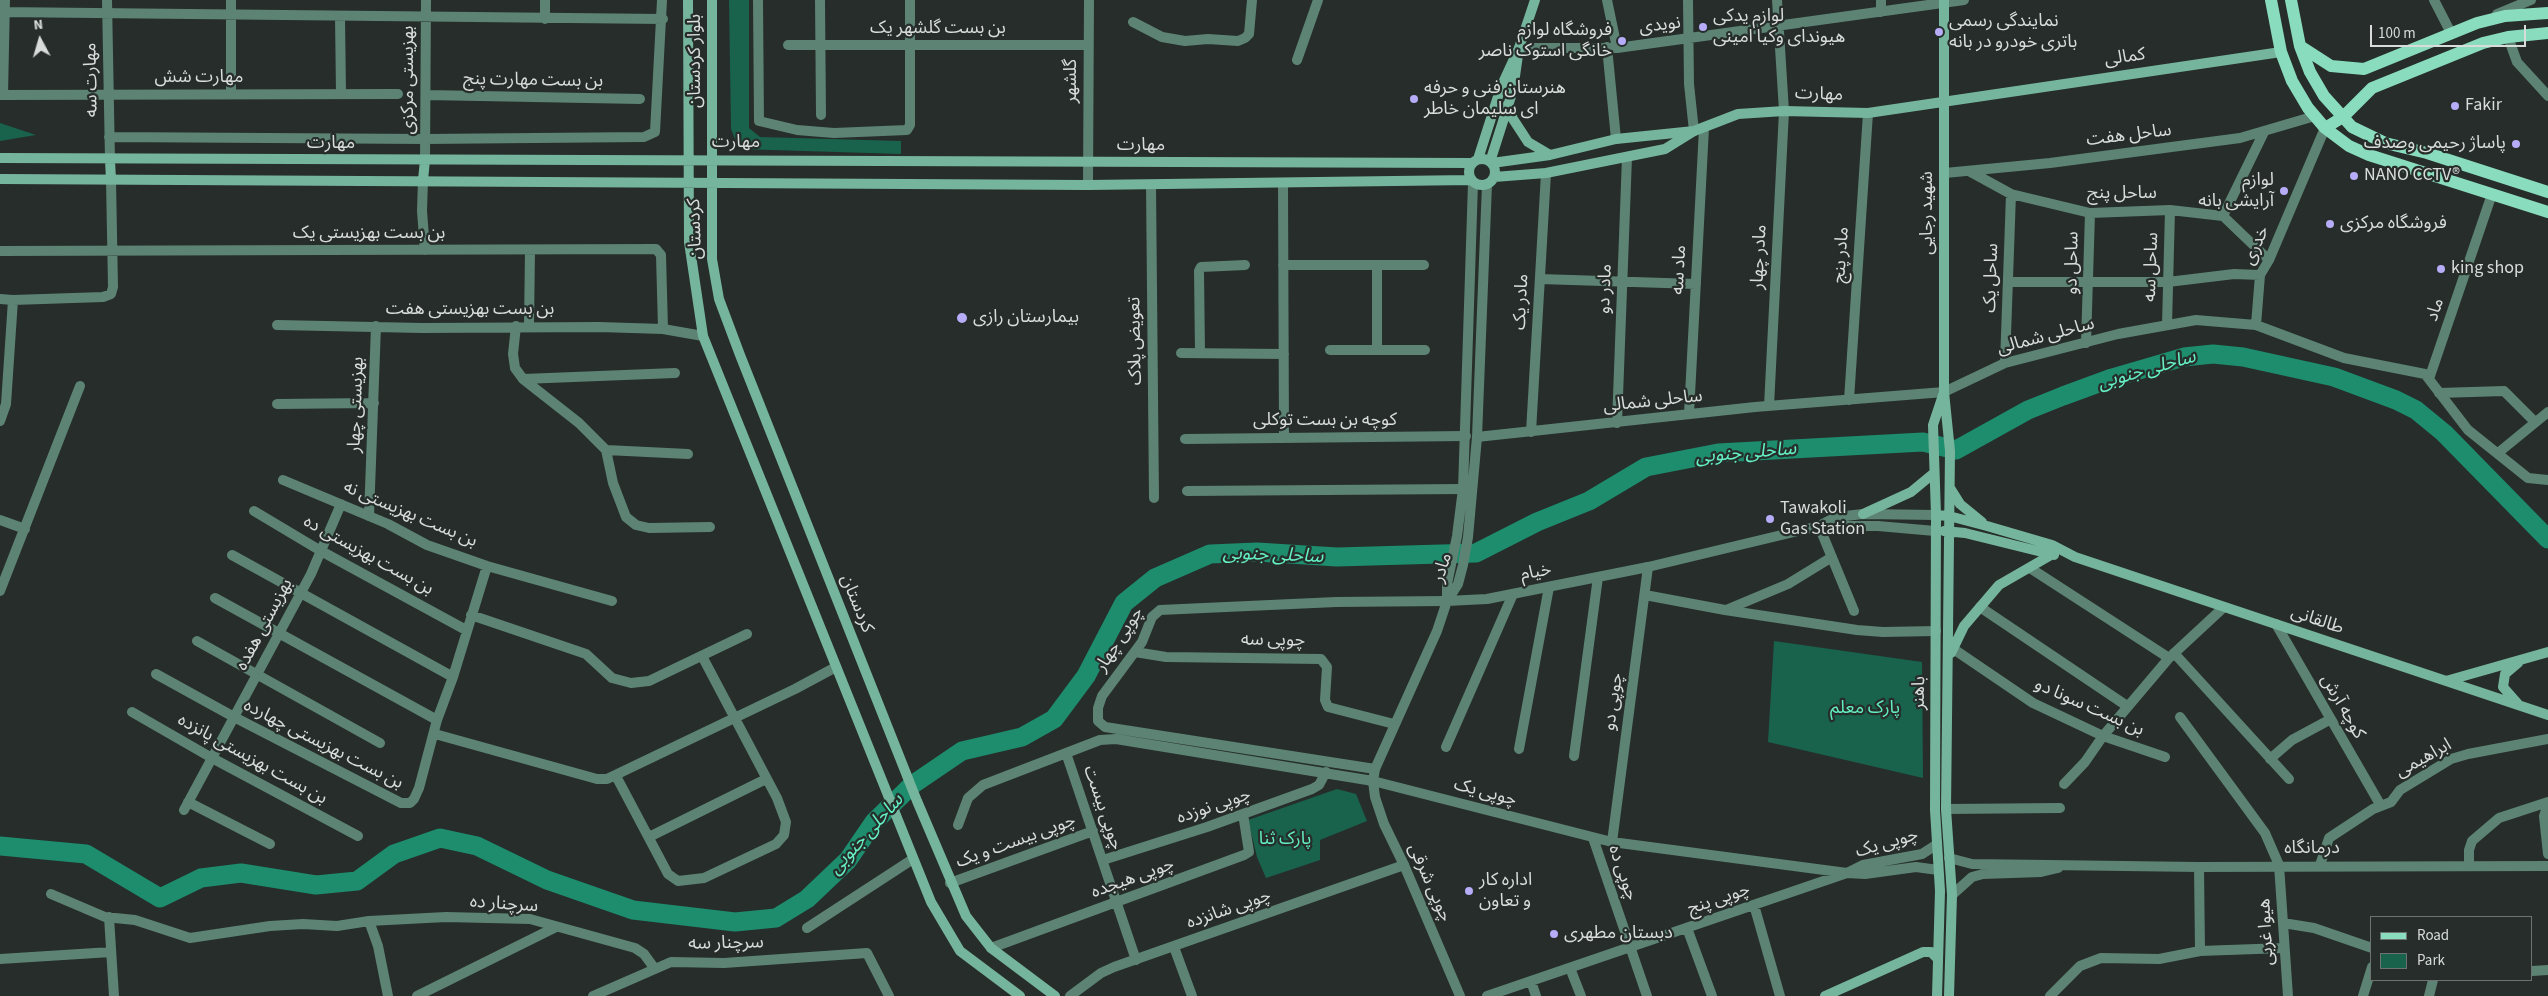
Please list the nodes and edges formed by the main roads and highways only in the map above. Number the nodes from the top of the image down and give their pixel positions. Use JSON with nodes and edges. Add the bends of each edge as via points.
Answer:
{"nodes":[{"id":1,"x":688,"y":0,"type":"edge"},
{"id":2,"x":712,"y":0,"type":"edge"},
{"id":3,"x":1535,"y":0,"type":"edge"},
{"id":4,"x":2271,"y":0,"type":"edge"},
{"id":5,"x":2291,"y":0,"type":"edge"},
{"id":6,"x":1944,"y":1,"type":"edge"},
{"id":7,"x":2548,"y":13,"type":"edge"},
{"id":8,"x":2548,"y":33,"type":"edge"},
{"id":9,"x":2300,"y":46,"type":"junction"},
{"id":10,"x":1519,"y":48,"type":"junction"},
{"id":11,"x":2280,"y":52,"type":"junction"},
{"id":12,"x":2364,"y":69,"type":"junction"},
{"id":13,"x":2372,"y":88,"type":"junction"},
{"id":14,"x":1945,"y":100,"type":"junction"},
{"id":15,"x":1508,"y":104,"type":"junction"},
{"id":16,"x":2343,"y":117,"type":"junction"},
{"id":17,"x":2325,"y":128,"type":"junction"},
{"id":18,"x":1699,"y":129,"type":"junction"},
{"id":19,"x":1550,"y":156,"type":"junction"},
{"id":20,"x":0,"y":158,"type":"edge"},
{"id":21,"x":689,"y":159,"type":"junction"},
{"id":22,"x":712,"y":159,"type":"junction"},
{"id":23,"x":110,"y":160,"type":"junction"},
{"id":24,"x":425,"y":160,"type":"junction"},
{"id":25,"x":1475,"y":161,"type":"junction"},
{"id":26,"x":1491,"y":162,"type":"junction"},
{"id":27,"x":0,"y":179,"type":"edge"},
{"id":28,"x":111,"y":180,"type":"junction"},
{"id":29,"x":424,"y":180,"type":"junction"},
{"id":30,"x":1491,"y":180,"type":"junction"},
{"id":31,"x":1472,"y":181,"type":"junction"},
{"id":32,"x":688,"y":182,"type":"junction"},
{"id":33,"x":711,"y":182,"type":"junction"},
{"id":34,"x":2548,"y":192,"type":"edge"},
{"id":35,"x":2548,"y":212,"type":"edge"},
{"id":36,"x":1944,"y":392,"type":"junction"},
{"id":37,"x":1934,"y":470,"type":"junction"},
{"id":38,"x":1949,"y":471,"type":"joint"},
{"id":39,"x":1950,"y":488,"type":"junction"},
{"id":40,"x":1863,"y":514,"type":"road end"},
{"id":41,"x":1936,"y":515,"type":"junction"},
{"id":42,"x":1949,"y":516,"type":"junction"},
{"id":43,"x":1987,"y":526,"type":"junction"},
{"id":44,"x":1935,"y":531,"type":"junction"},
{"id":45,"x":1949,"y":531,"type":"junction"},
{"id":46,"x":2051,"y":555,"type":"junction"},
{"id":47,"x":2075,"y":557,"type":"junction"},
{"id":48,"x":2548,"y":652,"type":"edge"},
{"id":49,"x":2521,"y":661,"type":"junction"},
{"id":50,"x":1948,"y":666,"type":"junction"},
{"id":51,"x":2445,"y":681,"type":"junction"},
{"id":52,"x":2519,"y":706,"type":"junction"},
{"id":53,"x":2548,"y":715,"type":"edge"},
{"id":54,"x":1937,"y":958,"type":"junction"},
{"id":55,"x":1828,"y":995,"type":"edge"},
{"id":56,"x":1020,"y":996,"type":"edge"},
{"id":57,"x":1055,"y":996,"type":"edge"},
{"id":58,"x":1937,"y":996,"type":"edge"},
{"id":59,"x":1949,"y":996,"type":"edge"}],
"edges":[{"from":1,"to":21,"type":"main road","name":"بلوار کردستان"},
{"from":2,"to":22,"type":"main road","name":"بلوار کردستان"},
{"from":3,"to":10,"type":"main road"},
{"from":4,"to":11,"type":"main road"},
{"from":5,"to":9,"type":"main road"},
{"from":6,"to":14,"type":"main road","name":"شهید رجایی"},
{"from":7,"to":12,"type":"main road","via":[[2505,16],[2477,23]]},
{"from":8,"to":13,"type":"main road","via":[[2508,37],[2459,52]]},
{"from":9,"to":12,"type":"main road","via":[[2331,66]]},
{"from":9,"to":16,"type":"main road","via":[[2324,96]]},
{"from":10,"to":15,"type":"main road"},
{"from":10,"to":25,"type":"main road"},
{"from":11,"to":14,"type":"main road","name":"کمالی"},
{"from":11,"to":17,"type":"main road","via":[[2292,81]]},
{"from":12,"to":13,"type":"main road","via":[[2364,80]]},
{"from":13,"to":16,"type":"main road"},
{"from":14,"to":18,"type":"main road","name":"مهارت","via":[[1868,113],[1784,111],[1738,114]]},
{"from":14,"to":36,"type":"main road","name":"شهید رجایی"},
{"from":15,"to":19,"type":"main road","via":[[1513,119],[1528,142]]},
{"from":15,"to":26,"type":"main road"},
{"from":16,"to":17,"type":"main road"},
{"from":16,"to":34,"type":"main road","via":[[2358,130],[2385,143],[2428,153]]},
{"from":17,"to":35,"type":"main road","via":[[2349,146],[2369,155]]},
{"from":18,"to":19,"type":"main road","name":"مهارت","via":[[1616,139]]},
{"from":18,"to":30,"type":"main road","name":"مهارت","via":[[1665,149],[1546,173]]},
{"from":19,"to":26,"type":"main road","name":"مهارت"},
{"from":20,"to":23,"type":"main road","name":"مهارت"},
{"from":21,"to":22,"type":"main road","name":"مهارت"},
{"from":21,"to":24,"type":"main road","name":"مهارت"},
{"from":21,"to":32,"type":"main road","name":"بلوار کردستان"},
{"from":22,"to":25,"type":"main road","name":"مهارت"},
{"from":22,"to":33,"type":"main road","name":"بلوار کردستان"},
{"from":23,"to":24,"type":"main road","name":"مهارت"},
{"from":23,"to":28,"type":"main road"},
{"from":24,"to":29,"type":"main road"},
{"from":25,"to":26,"type":"main road"},
{"from":25,"to":31,"type":"main road","via":[[1469,168]]},
{"from":26,"to":30,"type":"main road","via":[[1495,169]]},
{"from":27,"to":28,"type":"main road","name":"مهارت"},
{"from":28,"to":29,"type":"main road","name":"مهارت"},
{"from":29,"to":32,"type":"main road","name":"مهارت"},
{"from":30,"to":31,"type":"main road","via":[[1482,186]]},
{"from":31,"to":33,"type":"main road","name":"مهارت","via":[[1151,185]]},
{"from":32,"to":33,"type":"main road","name":"مهارت"},
{"from":32,"to":56,"type":"main road","name":"کردستان","via":[[689,242],[703,336],[913,859],[931,902],[960,951]]},
{"from":33,"to":57,"type":"main road","name":"کردستان","via":[[712,259],[719,299],[950,883],[966,916],[991,948]]},
{"from":36,"to":37,"type":"main road","name":"باهنر","via":[[1933,425]]},
{"from":36,"to":38,"type":"main road","name":"شهید رجایی","via":[[1949,426]]},
{"from":37,"to":40,"type":"main road","via":[[1911,492]]},
{"from":37,"to":41,"type":"main road","name":"باهنر"},
{"from":38,"to":39,"type":"main road","name":"باهنر"},
{"from":39,"to":42,"type":"main road","name":"باهنر"},
{"from":39,"to":43,"type":"main road","via":[[1966,510]]},
{"from":41,"to":42,"type":"main road","name":"خیام"},
{"from":41,"to":44,"type":"main road","name":"باهنر"},
{"from":42,"to":43,"type":"main road","name":"طالقانی"},
{"from":42,"to":45,"type":"main road","name":"باهنر"},
{"from":43,"to":47,"type":"main road","name":"طالقانی","via":[[2052,545]]},
{"from":44,"to":45,"type":"main road","name":"طالقانی"},
{"from":44,"to":54,"type":"main road","name":"باهنر","via":[[1936,845],[1940,891]]},
{"from":45,"to":46,"type":"main road","name":"طالقانی"},
{"from":45,"to":50,"type":"main road","name":"باهنر"},
{"from":46,"to":47,"type":"main road","name":"طالقانی"},
{"from":46,"to":50,"type":"main road","via":[[1999,585],[1964,626],[1952,648]]},
{"from":47,"to":51,"type":"main road","name":"طالقانی"},
{"from":48,"to":49,"type":"main road"},
{"from":49,"to":51,"type":"main road"},
{"from":49,"to":52,"type":"main road","via":[[2505,674],[2503,687]]},
{"from":50,"to":59,"type":"main road","name":"باهنر","via":[[1946,809],[1952,895]]},
{"from":51,"to":52,"type":"main road","name":"طالقانی"},
{"from":52,"to":53,"type":"main road","name":"طالقانی"},
{"from":54,"to":55,"type":"main road","via":[[1931,952],[1923,952]]},
{"from":54,"to":58,"type":"main road","name":"باهنر"}]}
